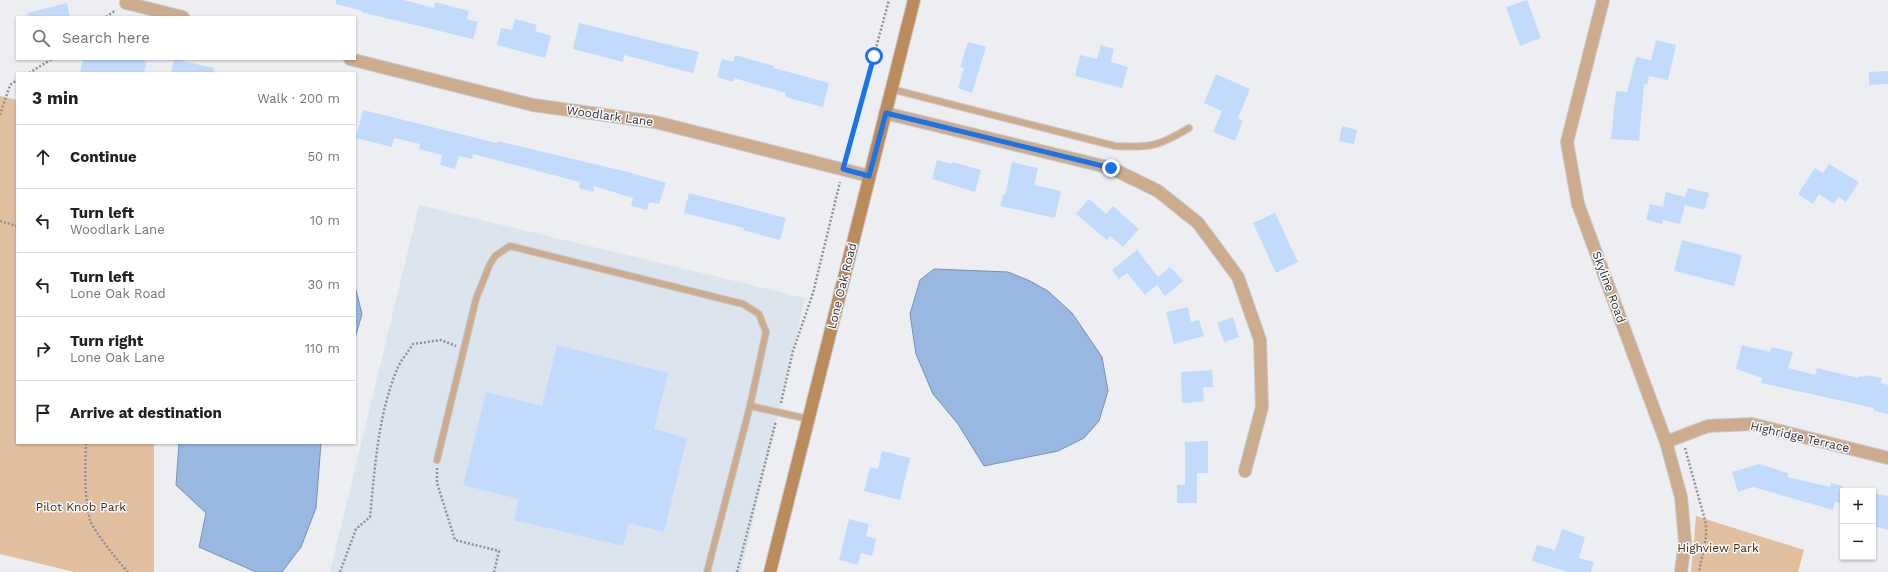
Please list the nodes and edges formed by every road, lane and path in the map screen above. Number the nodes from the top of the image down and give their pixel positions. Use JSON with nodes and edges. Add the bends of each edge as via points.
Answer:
{"nodes":[{"id":1,"x":889,"y":0,"type":"edge"},
{"id":2,"x":914,"y":0,"type":"edge"},
{"id":3,"x":1603,"y":0,"type":"edge"},
{"id":4,"x":127,"y":1,"type":"edge"},
{"id":5,"x":180,"y":16,"type":"edge"},
{"id":6,"x":50,"y":60,"type":"edge"},
{"id":7,"x":354,"y":60,"type":"edge"},
{"id":8,"x":31,"y":72,"type":"edge"},
{"id":9,"x":16,"y":81,"type":"edge"},
{"id":10,"x":891,"y":90,"type":"junction"},
{"id":11,"x":886,"y":113,"type":"junction"},
{"id":12,"x":0,"y":115,"type":"edge"},
{"id":13,"x":1189,"y":128,"type":"dead end"},
{"id":14,"x":843,"y":169,"type":"junction"},
{"id":15,"x":869,"y":176,"type":"junction"},
{"id":16,"x":0,"y":221,"type":"edge"},
{"id":17,"x":16,"y":226,"type":"edge"},
{"id":18,"x":463,"y":348,"type":"junction"},
{"id":19,"x":750,"y":406,"type":"junction"},
{"id":20,"x":779,"y":411,"type":"junction"},
{"id":21,"x":808,"y":419,"type":"junction"},
{"id":22,"x":1681,"y":436,"type":"junction"},
{"id":23,"x":1666,"y":442,"type":"junction"},
{"id":24,"x":86,"y":444,"type":"edge"},
{"id":25,"x":1888,"y":458,"type":"edge"},
{"id":26,"x":437,"y":460,"type":"joint"},
{"id":27,"x":1245,"y":471,"type":"dead end"},
{"id":28,"x":128,"y":572,"type":"edge"},
{"id":29,"x":340,"y":572,"type":"edge"},
{"id":30,"x":494,"y":572,"type":"edge"},
{"id":31,"x":707,"y":572,"type":"edge"},
{"id":32,"x":737,"y":572,"type":"edge"},
{"id":33,"x":770,"y":572,"type":"edge"},
{"id":34,"x":1680,"y":572,"type":"edge"},
{"id":35,"x":1698,"y":572,"type":"edge"}],
"edges":[{"from":1,"to":14,"type":"path"},
{"from":2,"to":10,"type":"main road","name":"Lone Oak Road"},
{"from":3,"to":23,"type":"street","name":"Skyline Road","via":[[1567,142],[1578,204]]},
{"from":4,"to":5,"type":"street"},
{"from":6,"to":8,"type":"path"},
{"from":7,"to":14,"type":"street","name":"Woodlark Lane","via":[[533,105],[655,122]]},
{"from":9,"to":12,"type":"path","via":[[10,85]]},
{"from":10,"to":11,"type":"main road","name":"Lone Oak Road"},
{"from":10,"to":13,"type":"lane","via":[[1115,146],[1141,147],[1164,143]]},
{"from":11,"to":15,"type":"main road","name":"Lone Oak Road"},
{"from":11,"to":27,"type":"street","via":[[1111,168],[1158,191],[1198,223],[1238,277],[1260,340],[1262,406]]},
{"from":14,"to":15,"type":"street","name":"Woodlark Lane"},
{"from":14,"to":20,"type":"path","via":[[813,293],[793,351]]},
{"from":15,"to":21,"type":"main road","name":"Lone Oak Road"},
{"from":16,"to":17,"type":"path"},
{"from":18,"to":19,"type":"lane","via":[[476,299],[489,266],[495,256],[510,246],[743,304],[759,314],[766,332]]},
{"from":18,"to":26,"type":"lane"},
{"from":18,"to":29,"type":"path","via":[[441,340],[413,344],[399,366],[385,405],[374,470],[370,517],[356,529]]},
{"from":19,"to":20,"type":"lane"},
{"from":19,"to":31,"type":"lane"},
{"from":20,"to":21,"type":"lane"},
{"from":20,"to":32,"type":"path"},
{"from":21,"to":33,"type":"main road","name":"Lone Oak Road"},
{"from":22,"to":23,"type":"street","name":"Highridge Terrace"},
{"from":22,"to":25,"type":"street","name":"Highridge Terrace","via":[[1708,426],[1752,424]]},
{"from":22,"to":35,"type":"path","via":[[1706,524],[1706,537]]},
{"from":23,"to":34,"type":"street","name":"Skyline Road","via":[[1681,497],[1685,541]]},
{"from":24,"to":28,"type":"path","via":[[85,481],[91,521],[119,564]]},
{"from":26,"to":30,"type":"path","via":[[436,483],[455,540],[499,551]]}]}
